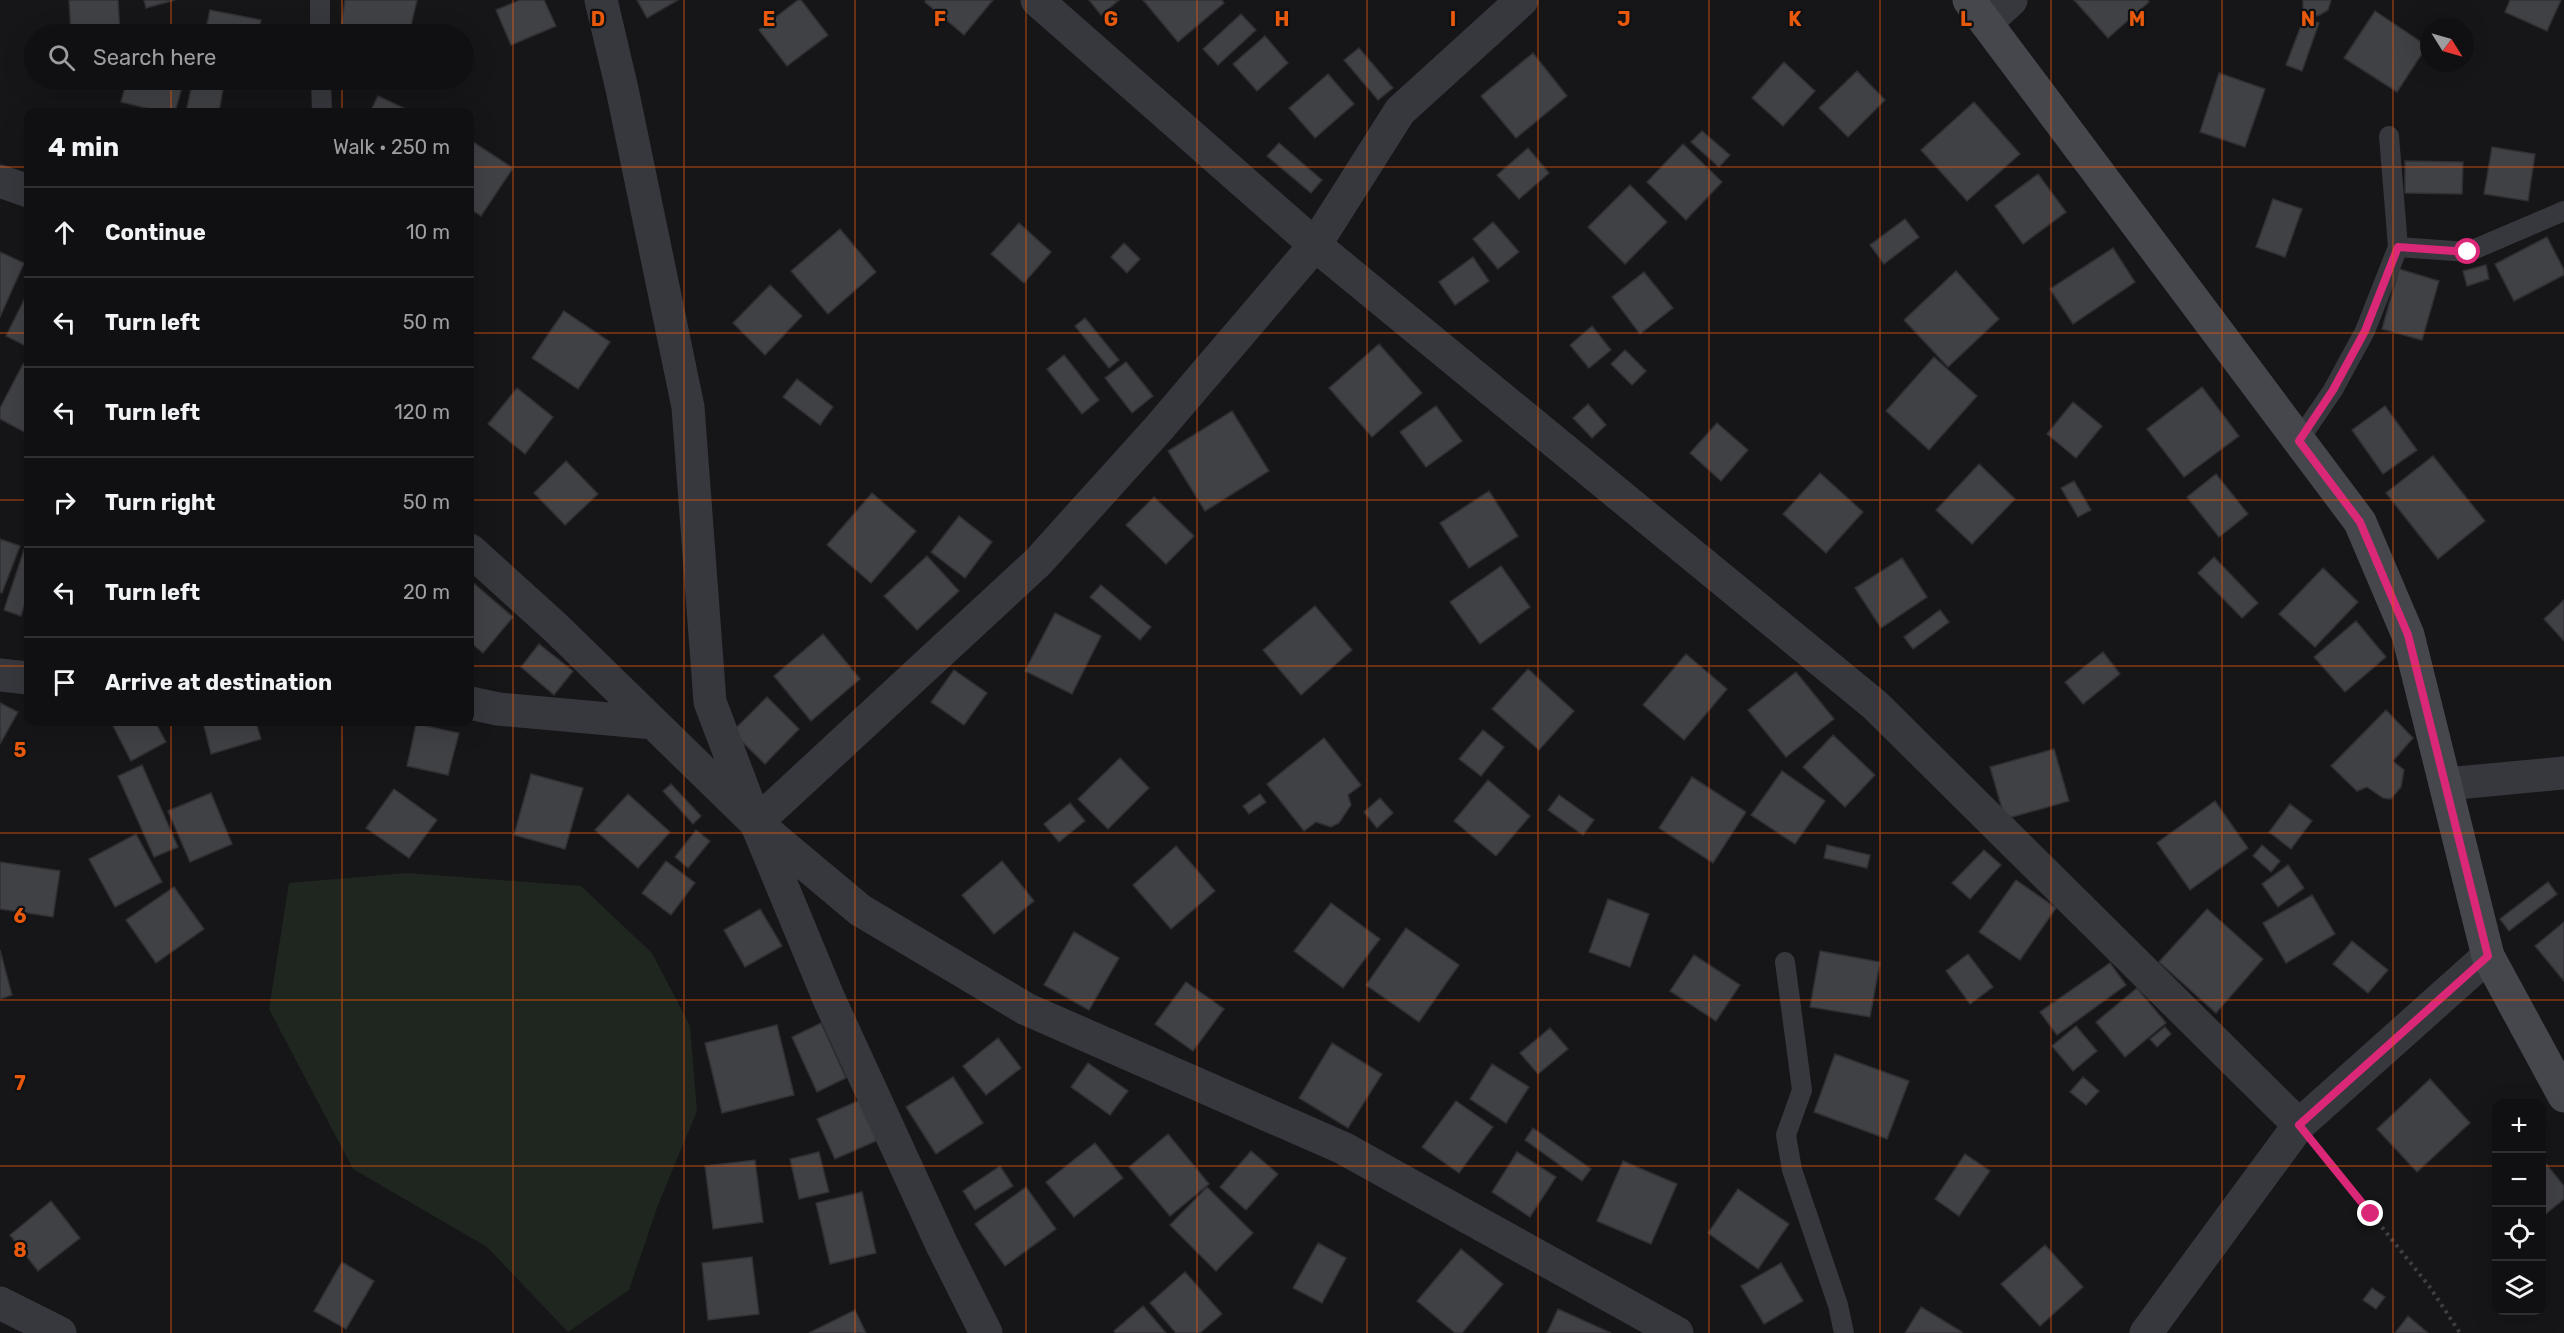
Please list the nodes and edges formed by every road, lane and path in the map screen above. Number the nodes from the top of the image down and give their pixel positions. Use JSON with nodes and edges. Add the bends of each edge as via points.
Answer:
{"nodes":[{"id":1,"x":320,"y":0,"type":"edge"},
{"id":2,"x":601,"y":0,"type":"edge"},
{"id":3,"x":1037,"y":0,"type":"edge"},
{"id":4,"x":1522,"y":0,"type":"edge"},
{"id":5,"x":2012,"y":0,"type":"edge"},
{"id":6,"x":1978,"y":11,"type":"edge"},
{"id":7,"x":321,"y":24,"type":"edge"},
{"id":8,"x":321,"y":90,"type":"edge"},
{"id":9,"x":322,"y":108,"type":"edge"},
{"id":10,"x":2389,"y":136,"type":"dead end"},
{"id":11,"x":0,"y":181,"type":"edge"},
{"id":12,"x":24,"y":190,"type":"edge"},
{"id":13,"x":2564,"y":211,"type":"edge"},
{"id":14,"x":1315,"y":245,"type":"junction"},
{"id":15,"x":2398,"y":247,"type":"junction"},
{"id":16,"x":2299,"y":441,"type":"junction"},
{"id":17,"x":474,"y":554,"type":"edge"},
{"id":18,"x":0,"y":675,"type":"edge"},
{"id":19,"x":24,"y":678,"type":"edge"},
{"id":20,"x":474,"y":705,"type":"edge"},
{"id":21,"x":653,"y":723,"type":"junction"},
{"id":22,"x":2564,"y":772,"type":"edge"},
{"id":23,"x":2446,"y":784,"type":"junction"},
{"id":24,"x":756,"y":823,"type":"junction"},
{"id":25,"x":2488,"y":956,"type":"junction"},
{"id":26,"x":1785,"y":962,"type":"dead end"},
{"id":27,"x":2564,"y":1096,"type":"edge"},
{"id":28,"x":2299,"y":1125,"type":"junction"},
{"id":29,"x":0,"y":1304,"type":"edge"},
{"id":30,"x":60,"y":1333,"type":"edge"},
{"id":31,"x":986,"y":1333,"type":"edge"},
{"id":32,"x":1677,"y":1333,"type":"edge"},
{"id":33,"x":1844,"y":1333,"type":"edge"},
{"id":34,"x":2146,"y":1333,"type":"edge"},
{"id":35,"x":2460,"y":1333,"type":"edge"}],
"edges":[{"from":1,"to":7,"type":"lane"},
{"from":2,"to":24,"type":"street","via":[[688,407],[710,702]]},
{"from":3,"to":14,"type":"street"},
{"from":4,"to":14,"type":"street","via":[[1400,111]]},
{"from":5,"to":6,"type":"street"},
{"from":6,"to":16,"type":"street"},
{"from":8,"to":9,"type":"lane"},
{"from":10,"to":15,"type":"lane"},
{"from":11,"to":12,"type":"street"},
{"from":13,"to":15,"type":"lane","via":[[2468,252]]},
{"from":14,"to":24,"type":"street","via":[[1160,428],[1038,562]]},
{"from":14,"to":28,"type":"street","via":[[1875,705]]},
{"from":15,"to":16,"type":"lane","via":[[2365,331]]},
{"from":16,"to":23,"type":"street","via":[[2360,522],[2408,635]]},
{"from":17,"to":21,"type":"street"},
{"from":18,"to":19,"type":"street"},
{"from":20,"to":21,"type":"street"},
{"from":21,"to":24,"type":"street"},
{"from":22,"to":23,"type":"street"},
{"from":23,"to":25,"type":"street"},
{"from":24,"to":31,"type":"street","via":[[830,999]]},
{"from":24,"to":32,"type":"street","via":[[860,910],[1026,1009],[1343,1148]]},
{"from":25,"to":27,"type":"street"},
{"from":25,"to":28,"type":"street"},
{"from":26,"to":33,"type":"lane","via":[[1802,1090],[1786,1135],[1792,1170]]},
{"from":28,"to":34,"type":"street"},
{"from":28,"to":35,"type":"path","via":[[2429,1286]]},
{"from":29,"to":30,"type":"street"}]}
